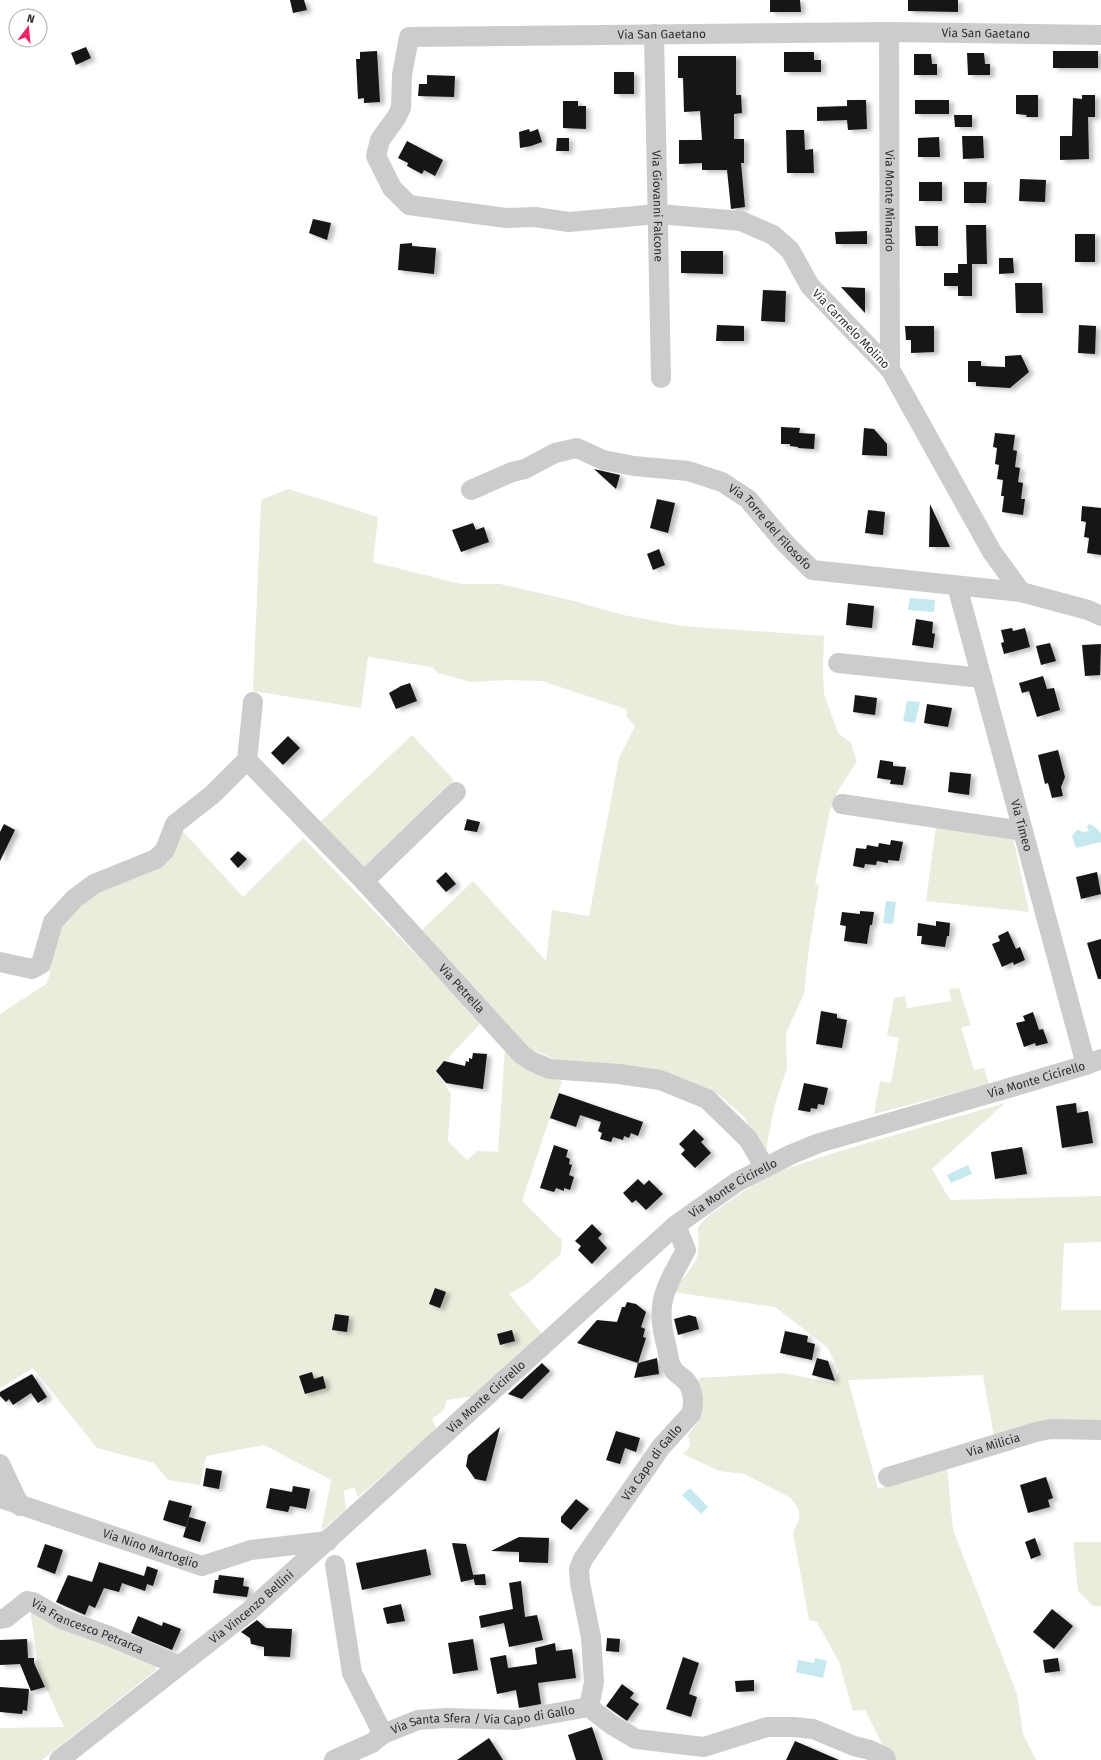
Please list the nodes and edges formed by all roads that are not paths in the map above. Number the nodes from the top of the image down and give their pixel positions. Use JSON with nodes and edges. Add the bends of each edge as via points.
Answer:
{"nodes":[{"id":1,"x":888,"y":32,"type":"junction"},
{"id":2,"x":654,"y":34,"type":"junction"},
{"id":3,"x":1101,"y":35,"type":"edge"},
{"id":4,"x":408,"y":206,"type":"joint"},
{"id":5,"x":658,"y":214,"type":"junction"},
{"id":6,"x":890,"y":369,"type":"junction"},
{"id":7,"x":661,"y":378,"type":"dead end"},
{"id":8,"x":471,"y":490,"type":"dead end"},
{"id":9,"x":957,"y":586,"type":"junction"},
{"id":10,"x":1021,"y":592,"type":"junction"},
{"id":11,"x":1101,"y":616,"type":"edge"},
{"id":12,"x":838,"y":663,"type":"dead end"},
{"id":13,"x":982,"y":678,"type":"junction"},
{"id":14,"x":253,"y":702,"type":"dead end"},
{"id":15,"x":247,"y":760,"type":"junction"},
{"id":16,"x":456,"y":792,"type":"dead end"},
{"id":17,"x":842,"y":804,"type":"dead end"},
{"id":18,"x":1023,"y":831,"type":"junction"},
{"id":19,"x":364,"y":881,"type":"junction"},
{"id":20,"x":0,"y":962,"type":"edge"},
{"id":21,"x":1093,"y":1062,"type":"edge"},
{"id":22,"x":764,"y":1166,"type":"junction"},
{"id":23,"x":676,"y":1225,"type":"junction"},
{"id":24,"x":1101,"y":1430,"type":"edge"},
{"id":25,"x":435,"y":1443,"type":"joint"},
{"id":26,"x":0,"y":1464,"type":"edge"},
{"id":27,"x":888,"y":1477,"type":"dead end"},
{"id":28,"x":0,"y":1498,"type":"edge"},
{"id":29,"x":20,"y":1506,"type":"junction"},
{"id":30,"x":328,"y":1541,"type":"junction"},
{"id":31,"x":335,"y":1565,"type":"dead end"},
{"id":32,"x":0,"y":1618,"type":"edge"},
{"id":33,"x":178,"y":1665,"type":"junction"},
{"id":34,"x":589,"y":1707,"type":"junction"},
{"id":35,"x":383,"y":1734,"type":"junction"},
{"id":36,"x":59,"y":1760,"type":"edge"},
{"id":37,"x":334,"y":1760,"type":"edge"},
{"id":38,"x":886,"y":1760,"type":"edge"}],
"edges":[{"from":1,"to":2,"type":"street","name":"Via San Gaetano"},
{"from":1,"to":3,"type":"street","name":"Via San Gaetano"},
{"from":1,"to":6,"type":"street","name":"Via Monte Minardo"},
{"from":2,"to":4,"type":"street","name":"Via San Gaetano","via":[[408,37],[402,75],[401,108],[380,140],[376,156],[392,188]]},
{"from":2,"to":5,"type":"street","name":"Via Giovanni Falcone"},
{"from":4,"to":5,"type":"street","name":"Via Carmelo Molino","via":[[506,218],[569,222]]},
{"from":5,"to":6,"type":"street","name":"Via Carmelo Molino","via":[[741,221],[773,235],[790,250],[810,286]]},
{"from":5,"to":7,"type":"street","name":"Via Giovanni Falcone"},
{"from":6,"to":10,"type":"street","name":"Via Carmelo Molino","via":[[992,552]]},
{"from":8,"to":9,"type":"street","name":"Via Torre del Filosofo","via":[[525,469],[555,453],[578,448],[603,460],[634,466],[688,470],[722,482],[748,499],[784,542],[812,570]]},
{"from":9,"to":10,"type":"street","name":"Via Torre del Filosofo"},
{"from":9,"to":13,"type":"street","name":"Via Timeo"},
{"from":10,"to":11,"type":"street","name":"Via Torre del Filosofo","via":[[1088,610]]},
{"from":12,"to":13,"type":"street"},
{"from":13,"to":18,"type":"street","name":"Via Timeo"},
{"from":14,"to":15,"type":"street"},
{"from":15,"to":19,"type":"street","name":"Via Petrella"},
{"from":15,"to":20,"type":"street","via":[[213,794],[175,824],[165,850],[156,859],[94,884],[74,899],[53,922],[41,964],[32,969]]},
{"from":16,"to":19,"type":"street"},
{"from":17,"to":18,"type":"street"},
{"from":18,"to":21,"type":"street","name":"Via Timeo"},
{"from":19,"to":22,"type":"street","name":"Via Petrella","via":[[521,1054],[550,1069],[660,1080],[707,1099],[748,1139]]},
{"from":21,"to":22,"type":"street","name":"Via Monte Cicirello","via":[[820,1143]]},
{"from":22,"to":23,"type":"street","name":"Via Monte Cicirello"},
{"from":23,"to":25,"type":"street","name":"Via Monte Cicirello"},
{"from":23,"to":34,"type":"street","name":"Via Capo di Gallo","via":[[686,1250],[665,1289],[660,1312],[662,1332],[672,1369],[686,1381],[694,1406],[691,1414],[661,1447],[583,1559],[579,1569],[591,1637],[594,1682]]},
{"from":24,"to":27,"type":"street","name":"Via Milicia","via":[[1051,1429],[1036,1432]]},
{"from":25,"to":30,"type":"street","name":"Via Vincenzo Bellini"},
{"from":26,"to":29,"type":"street"},
{"from":28,"to":29,"type":"street","name":"Via Nino Martoglio"},
{"from":29,"to":30,"type":"street","name":"Via Nino Martoglio","via":[[202,1566],[251,1550]]},
{"from":30,"to":33,"type":"street","name":"Via Vincenzo Bellini","via":[[248,1612]]},
{"from":31,"to":35,"type":"street","name":"Via Santa Sfera / Via Capo di Gallo","via":[[352,1673]]},
{"from":32,"to":33,"type":"street","name":"Via Francesco Petrarca","via":[[6,1618],[27,1601],[33,1602],[62,1619]]},
{"from":33,"to":36,"type":"street","name":"Via Vincenzo Bellini"},
{"from":34,"to":35,"type":"street","name":"Via Santa Sfera / Via Capo di Gallo","via":[[516,1720],[418,1720]]},
{"from":34,"to":38,"type":"street","name":"Via Santa Sfera / Via Capo di Gallo","via":[[636,1739],[704,1747],[767,1727],[794,1727],[813,1729],[870,1750],[885,1757]]},
{"from":35,"to":37,"type":"street","via":[[372,1743]]}]}
